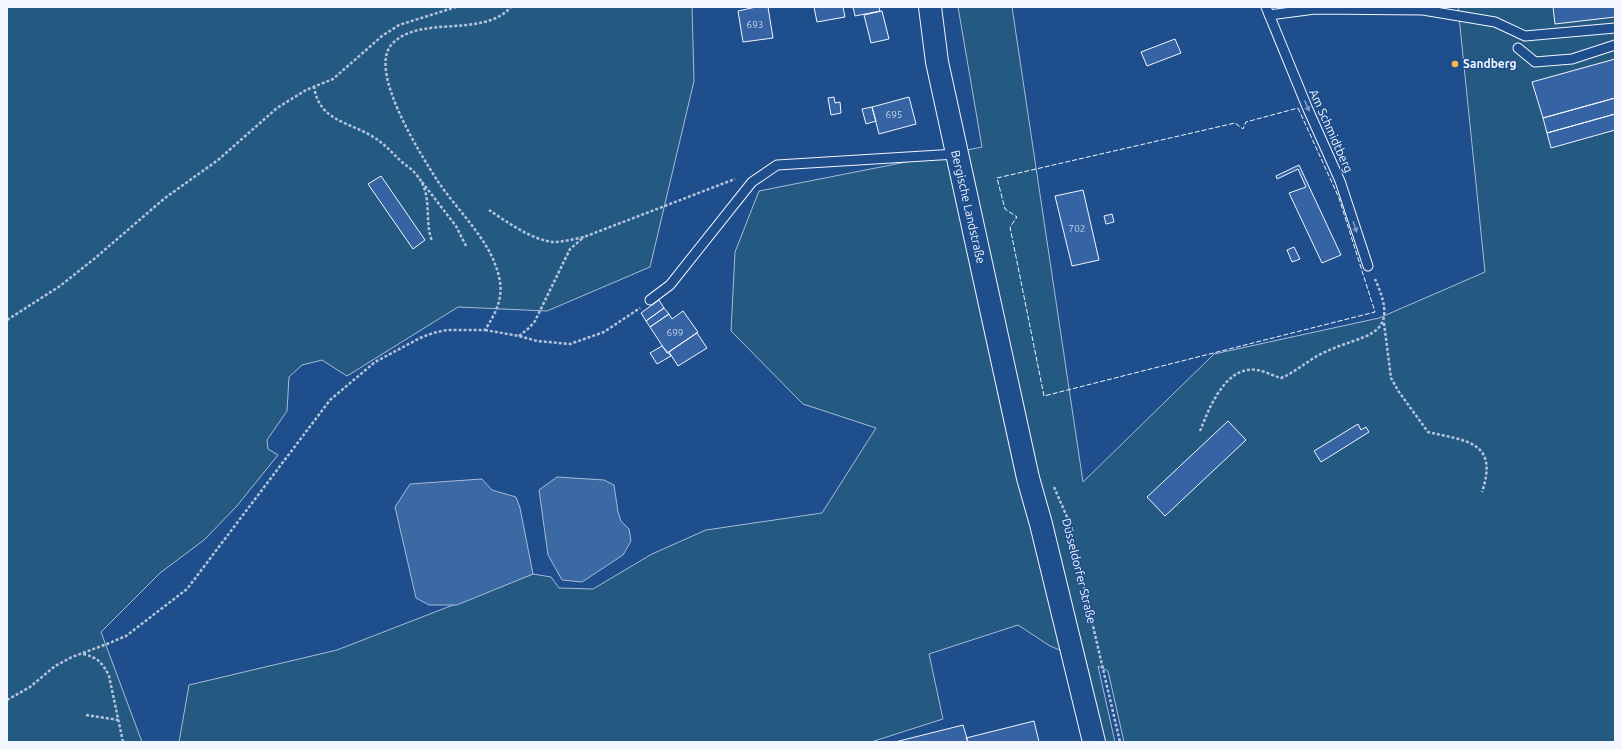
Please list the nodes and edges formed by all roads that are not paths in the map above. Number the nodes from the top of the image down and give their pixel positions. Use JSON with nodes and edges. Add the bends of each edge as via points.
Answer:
{"nodes":[{"id":1,"x":930,"y":7,"type":"edge"},
{"id":2,"x":1268,"y":11,"type":"edge"},
{"id":3,"x":1615,"y":28,"type":"edge"},
{"id":4,"x":1615,"y":45,"type":"edge"},
{"id":5,"x":1518,"y":48,"type":"dead end"},
{"id":6,"x":956,"y":154,"type":"junction"},
{"id":7,"x":1368,"y":266,"type":"road end"},
{"id":8,"x":650,"y":300,"type":"road end"},
{"id":9,"x":1094,"y":742,"type":"edge"}],
"edges":[{"from":1,"to":6,"type":"main road","name":"Bergische Landstraße","via":[[937,62]]},
{"from":2,"to":3,"type":"lane","via":[[1423,10],[1495,22],[1525,36]]},
{"from":2,"to":7,"type":"lane","name":"Am Schmidtberg","one_way":true,"via":[[1340,180]]},
{"from":4,"to":5,"type":"lane","via":[[1572,59],[1535,62]]},
{"from":6,"to":8,"type":"lane","via":[[777,165],[752,182],[670,285]]},
{"from":6,"to":9,"type":"main road","name":"Bergische Landstraße","via":[[1028,478]]}]}
